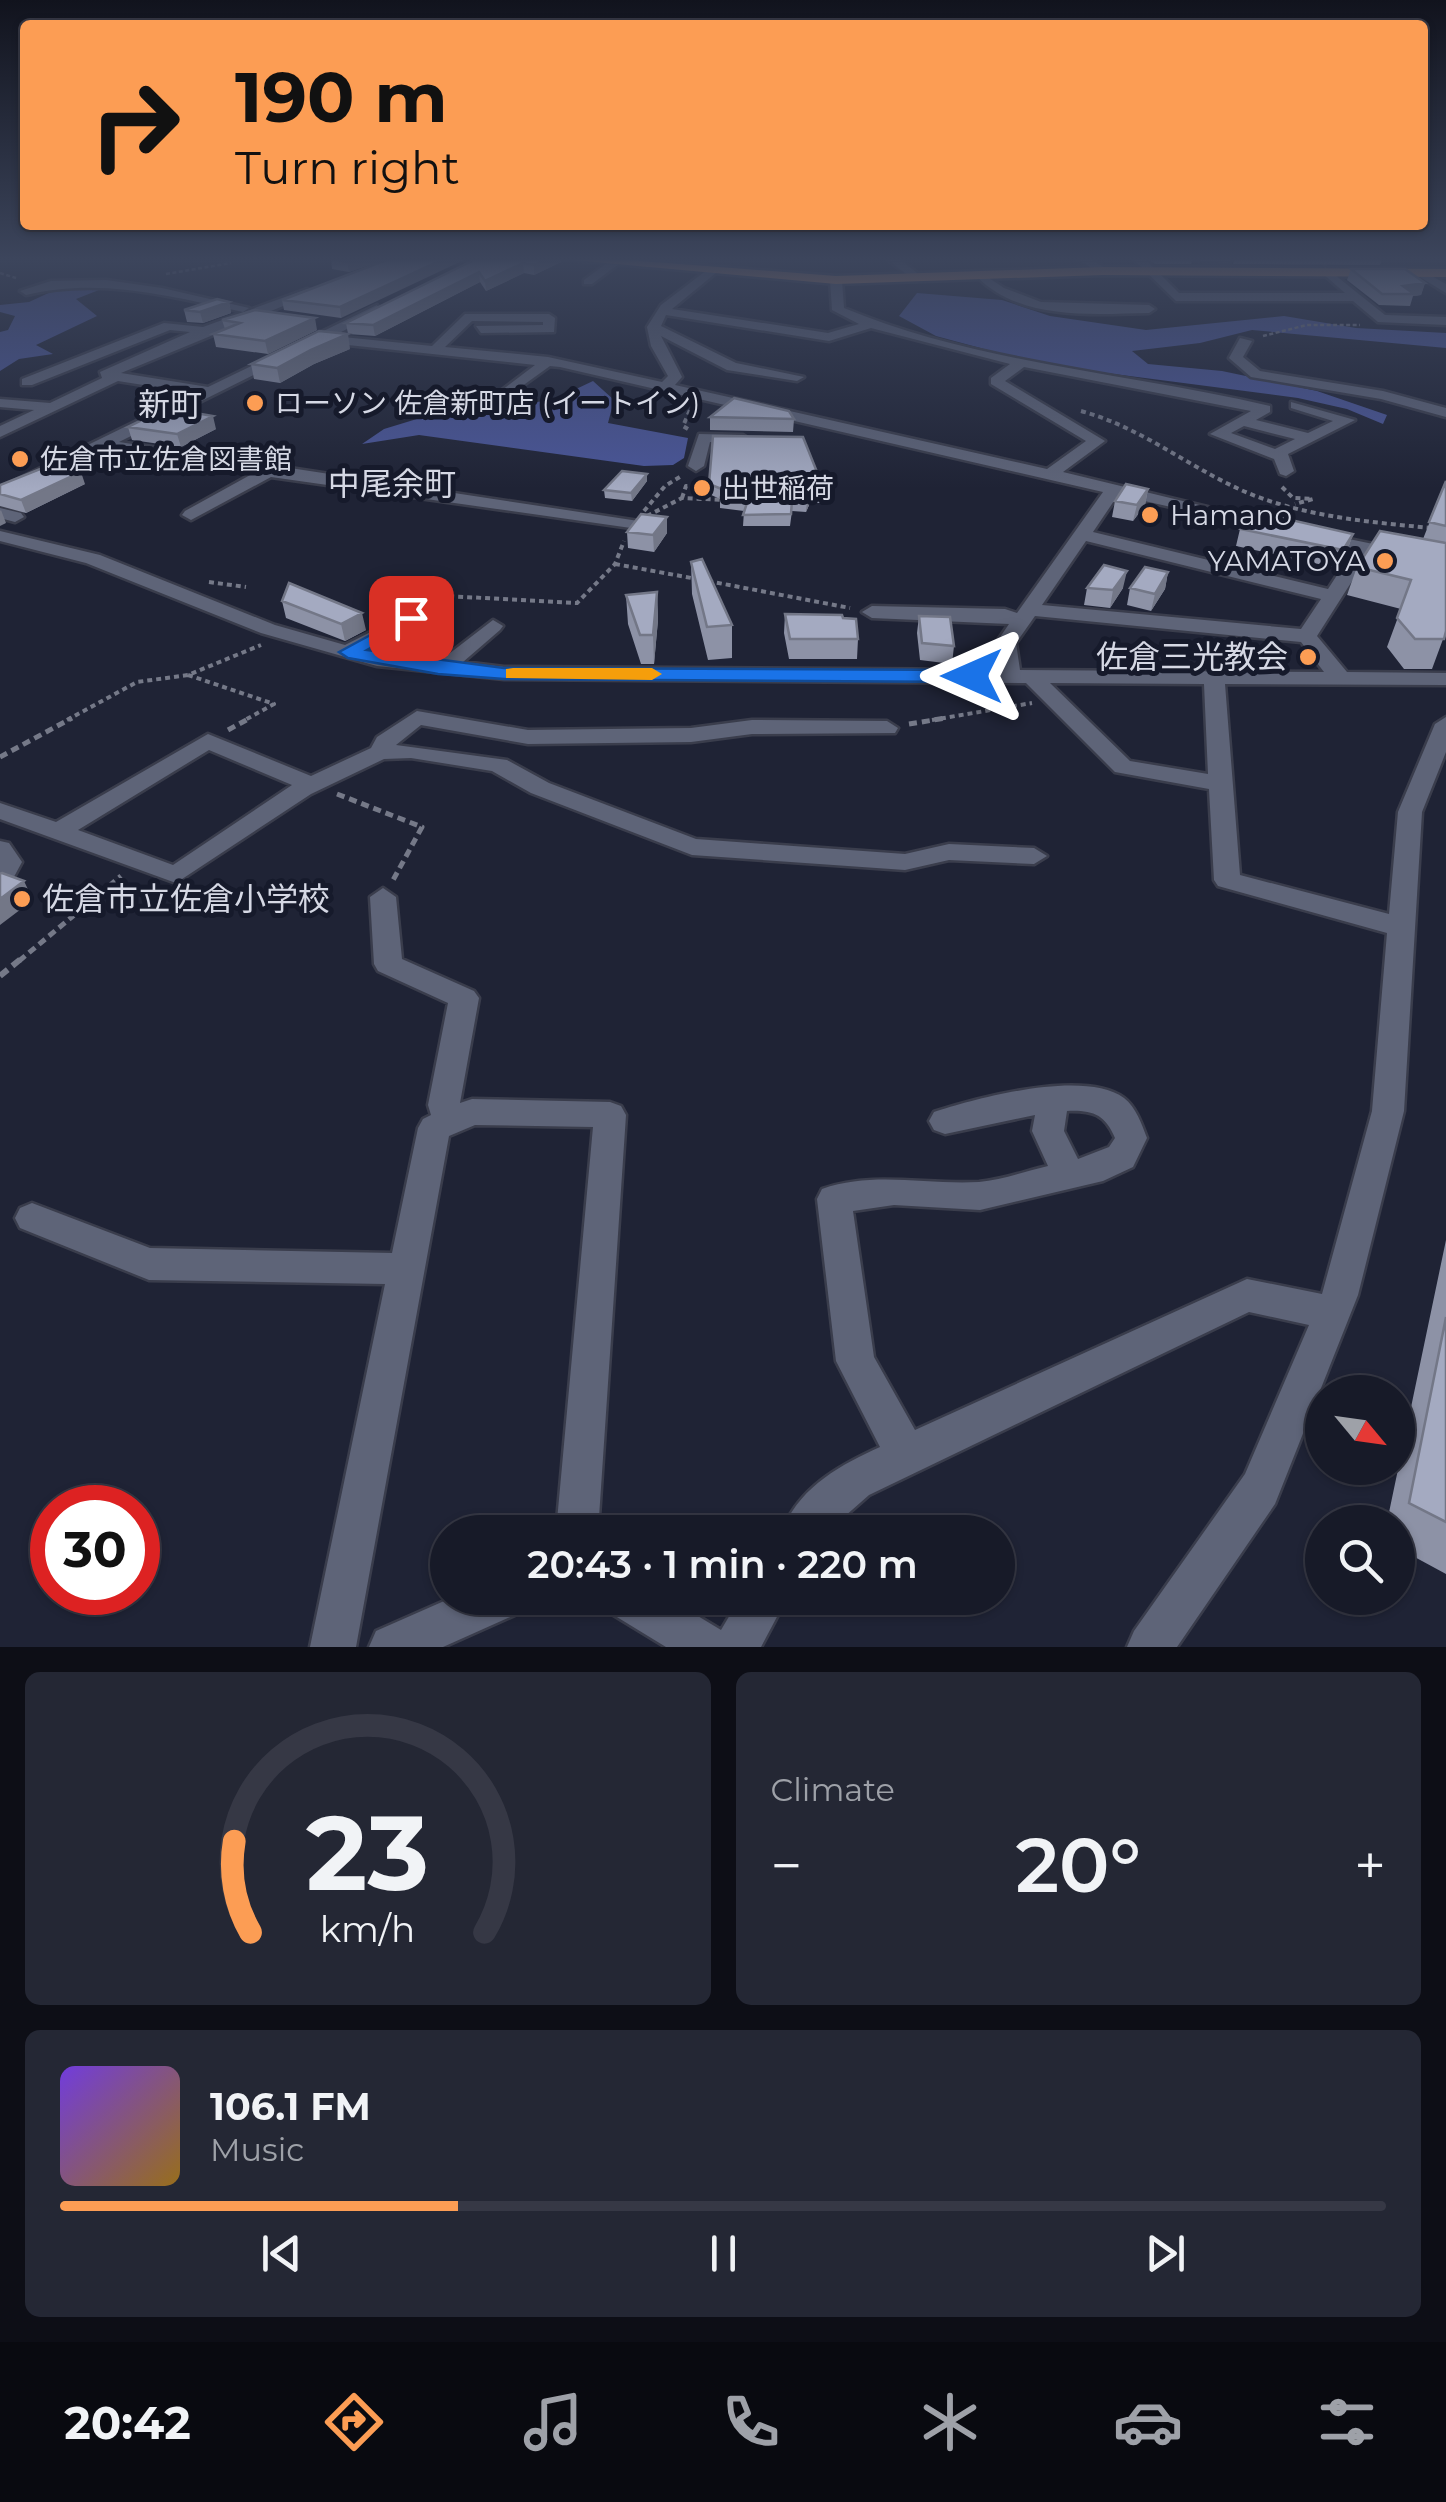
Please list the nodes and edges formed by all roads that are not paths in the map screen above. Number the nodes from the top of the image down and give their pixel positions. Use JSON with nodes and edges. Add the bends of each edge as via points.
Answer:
{"nodes":[{"id":1,"x":144,"y":336,"type":"edge"},
{"id":2,"x":193,"y":336,"type":"edge"},
{"id":3,"x":321,"y":336,"type":"edge"},
{"id":4,"x":450,"y":336,"type":"edge"},
{"id":5,"x":654,"y":336,"type":"edge"},
{"id":6,"x":670,"y":336,"type":"edge"},
{"id":7,"x":808,"y":336,"type":"edge"},
{"id":8,"x":918,"y":336,"type":"edge"},
{"id":9,"x":317,"y":338,"type":"junction"},
{"id":10,"x":1245,"y":341,"type":"road end"},
{"id":11,"x":798,"y":347,"type":"dead end"},
{"id":12,"x":436,"y":349,"type":"junction"},
{"id":13,"x":786,"y":360,"type":"dead end"},
{"id":14,"x":548,"y":361,"type":"junction"},
{"id":15,"x":1020,"y":362,"type":"junction"},
{"id":16,"x":774,"y":374,"type":"junction"},
{"id":17,"x":116,"y":377,"type":"junction"},
{"id":18,"x":796,"y":377,"type":"dead end"},
{"id":19,"x":27,"y":382,"type":"dead end"},
{"id":20,"x":664,"y":388,"type":"junction"},
{"id":21,"x":208,"y":391,"type":"junction"},
{"id":22,"x":507,"y":393,"type":"dead end"},
{"id":23,"x":0,"y":403,"type":"edge"},
{"id":24,"x":1296,"y":405,"type":"dead end"},
{"id":25,"x":55,"y":408,"type":"junction"},
{"id":26,"x":1446,"y":412,"type":"edge"},
{"id":27,"x":1242,"y":421,"type":"junction"},
{"id":28,"x":823,"y":425,"type":"junction"},
{"id":29,"x":0,"y":432,"type":"edge"},
{"id":30,"x":1309,"y":438,"type":"junction"},
{"id":31,"x":757,"y":441,"type":"edge"},
{"id":32,"x":798,"y":441,"type":"edge"},
{"id":33,"x":106,"y":444,"type":"junction"},
{"id":34,"x":1276,"y":454,"type":"junction"},
{"id":35,"x":696,"y":466,"type":"dead end"},
{"id":36,"x":268,"y":472,"type":"junction"},
{"id":37,"x":1286,"y":472,"type":"road end"},
{"id":38,"x":1049,"y":476,"type":"junction"},
{"id":39,"x":1113,"y":490,"type":"junction"},
{"id":40,"x":0,"y":494,"type":"edge"},
{"id":41,"x":192,"y":515,"type":"dead end"},
{"id":42,"x":632,"y":525,"type":"edge"},
{"id":43,"x":1084,"y":535,"type":"junction"},
{"id":44,"x":0,"y":536,"type":"edge"},
{"id":45,"x":1365,"y":546,"type":"junction"},
{"id":46,"x":1446,"y":565,"type":"edge"},
{"id":47,"x":1332,"y":596,"type":"junction"},
{"id":48,"x":872,"y":612,"type":"road end"},
{"id":49,"x":1026,"y":616,"type":"junction"},
{"id":50,"x":411,"y":618,"type":"road end"},
{"id":51,"x":493,"y":626,"type":"dead end"},
{"id":52,"x":1307,"y":636,"type":"junction"},
{"id":53,"x":348,"y":652,"type":"junction"},
{"id":54,"x":443,"y":669,"type":"junction"},
{"id":55,"x":1022,"y":677,"type":"junction"},
{"id":56,"x":1214,"y":678,"type":"junction"},
{"id":57,"x":1341,"y":680,"type":"junction"},
{"id":58,"x":1446,"y":680,"type":"edge"},
{"id":59,"x":887,"y":728,"type":"road end"},
{"id":60,"x":1444,"y":733,"type":"edge"},
{"id":61,"x":380,"y":752,"type":"junction"},
{"id":62,"x":1219,"y":783,"type":"junction"},
{"id":63,"x":311,"y":784,"type":"junction"},
{"id":64,"x":4,"y":817,"type":"edge"},
{"id":65,"x":55,"y":833,"type":"junction"},
{"id":66,"x":0,"y":849,"type":"edge"},
{"id":67,"x":1034,"y":856,"type":"dead end"},
{"id":68,"x":0,"y":880,"type":"edge"},
{"id":69,"x":382,"y":898,"type":"road end"},
{"id":70,"x":1401,"y":926,"type":"junction"},
{"id":71,"x":1053,"y":1102,"type":"junction"},
{"id":72,"x":945,"y":1120,"type":"dead end"},
{"id":73,"x":449,"y":1122,"type":"junction"},
{"id":74,"x":1068,"y":1173,"type":"junction"},
{"id":75,"x":32,"y":1218,"type":"dead end"},
{"id":76,"x":407,"y":1269,"type":"junction"},
{"id":77,"x":1332,"y":1313,"type":"junction"},
{"id":78,"x":907,"y":1455,"type":"junction"},
{"id":79,"x":578,"y":1515,"type":"edge"},
{"id":80,"x":814,"y":1515,"type":"edge"},
{"id":81,"x":463,"y":1615,"type":"edge"},
{"id":82,"x":655,"y":1615,"type":"edge"},
{"id":83,"x":755,"y":1615,"type":"edge"},
{"id":84,"x":333,"y":1647,"type":"edge"},
{"id":85,"x":392,"y":1647,"type":"edge"},
{"id":86,"x":707,"y":1647,"type":"edge"},
{"id":87,"x":736,"y":1647,"type":"edge"},
{"id":88,"x":1150,"y":1647,"type":"edge"}],
"edges":[{"from":1,"to":19,"type":"street"},
{"from":2,"to":17,"type":"street","via":[[104,375]]},
{"from":3,"to":9,"type":"street"},
{"from":4,"to":12,"type":"street"},
{"from":5,"to":20,"type":"street","via":[[675,377]]},
{"from":6,"to":16,"type":"street","via":[[732,367]]},
{"from":7,"to":11,"type":"street"},
{"from":8,"to":15,"type":"street"},
{"from":9,"to":12,"type":"street"},
{"from":9,"to":21,"type":"street"},
{"from":10,"to":26,"type":"street","via":[[1236,358],[1256,374]]},
{"from":12,"to":14,"type":"street"},
{"from":13,"to":16,"type":"street"},
{"from":14,"to":20,"type":"street"},
{"from":14,"to":22,"type":"street"},
{"from":15,"to":27,"type":"street","via":[[1266,409]]},
{"from":15,"to":38,"type":"street","via":[[996,381],[1097,441]]},
{"from":16,"to":18,"type":"street"},
{"from":17,"to":21,"type":"street"},
{"from":17,"to":25,"type":"street"},
{"from":20,"to":28,"type":"street"},
{"from":21,"to":33,"type":"street"},
{"from":23,"to":25,"type":"street"},
{"from":24,"to":30,"type":"street","via":[[1347,420]]},
{"from":25,"to":29,"type":"street"},
{"from":27,"to":30,"type":"street"},
{"from":27,"to":34,"type":"street","via":[[1218,434]]},
{"from":28,"to":32,"type":"street"},
{"from":28,"to":38,"type":"street"},
{"from":30,"to":34,"type":"street"},
{"from":31,"to":35,"type":"street","via":[[704,437]]},
{"from":33,"to":36,"type":"street"},
{"from":33,"to":40,"type":"street"},
{"from":34,"to":37,"type":"street"},
{"from":36,"to":41,"type":"street"},
{"from":36,"to":42,"type":"street"},
{"from":38,"to":39,"type":"street"},
{"from":39,"to":43,"type":"street"},
{"from":39,"to":45,"type":"street"},
{"from":43,"to":47,"type":"street"},
{"from":43,"to":49,"type":"street"},
{"from":44,"to":53,"type":"street","via":[[93,559],[280,633]]},
{"from":45,"to":46,"type":"street"},
{"from":45,"to":47,"type":"street"},
{"from":47,"to":52,"type":"street"},
{"from":48,"to":49,"type":"street"},
{"from":49,"to":52,"type":"street"},
{"from":49,"to":55,"type":"street","via":[[1006,643]]},
{"from":50,"to":53,"type":"street"},
{"from":51,"to":54,"type":"street"},
{"from":52,"to":57,"type":"street"},
{"from":53,"to":54,"type":"street"},
{"from":54,"to":55,"type":"street"},
{"from":55,"to":56,"type":"street"},
{"from":55,"to":62,"type":"street","via":[[1054,699],[1123,768]]},
{"from":56,"to":57,"type":"street"},
{"from":56,"to":62,"type":"street"},
{"from":57,"to":58,"type":"street"},
{"from":59,"to":61,"type":"street","via":[[752,726],[690,735],[528,737],[417,718]]},
{"from":60,"to":70,"type":"street","via":[[1410,812]]},
{"from":61,"to":63,"type":"street"},
{"from":61,"to":67,"type":"street","via":[[498,765],[692,847],[905,862],[949,852]]},
{"from":62,"to":70,"type":"street","via":[[1227,880]]},
{"from":63,"to":65,"type":"street","via":[[208,741]]},
{"from":63,"to":65,"type":"street","via":[[176,875]]},
{"from":64,"to":65,"type":"street"},
{"from":66,"to":68,"type":"street","via":[[9,862]]},
{"from":69,"to":73,"type":"street","via":[[388,964],[464,998],[444,1105]]},
{"from":70,"to":77,"type":"street","via":[[1388,1111],[1362,1224]]},
{"from":71,"to":72,"type":"street"},
{"from":71,"to":74,"type":"street","via":[[1048,1131]]},
{"from":71,"to":74,"type":"street","via":[[1107,1102],[1131,1138],[1121,1157]]},
{"from":73,"to":76,"type":"street","via":[[434,1128]]},
{"from":73,"to":79,"type":"street","via":[[472,1112],[610,1115]]},
{"from":74,"to":78,"type":"street","via":[[980,1196],[894,1192],[834,1199],[854,1361]]},
{"from":75,"to":76,"type":"street","via":[[148,1264]]},
{"from":76,"to":84,"type":"street"},
{"from":77,"to":78,"type":"street","via":[[1247,1295]]},
{"from":77,"to":88,"type":"street","via":[[1260,1490]]},
{"from":78,"to":80,"type":"street","via":[[854,1480]]},
{"from":81,"to":85,"type":"street"},
{"from":82,"to":86,"type":"street"},
{"from":83,"to":87,"type":"street"}]}
